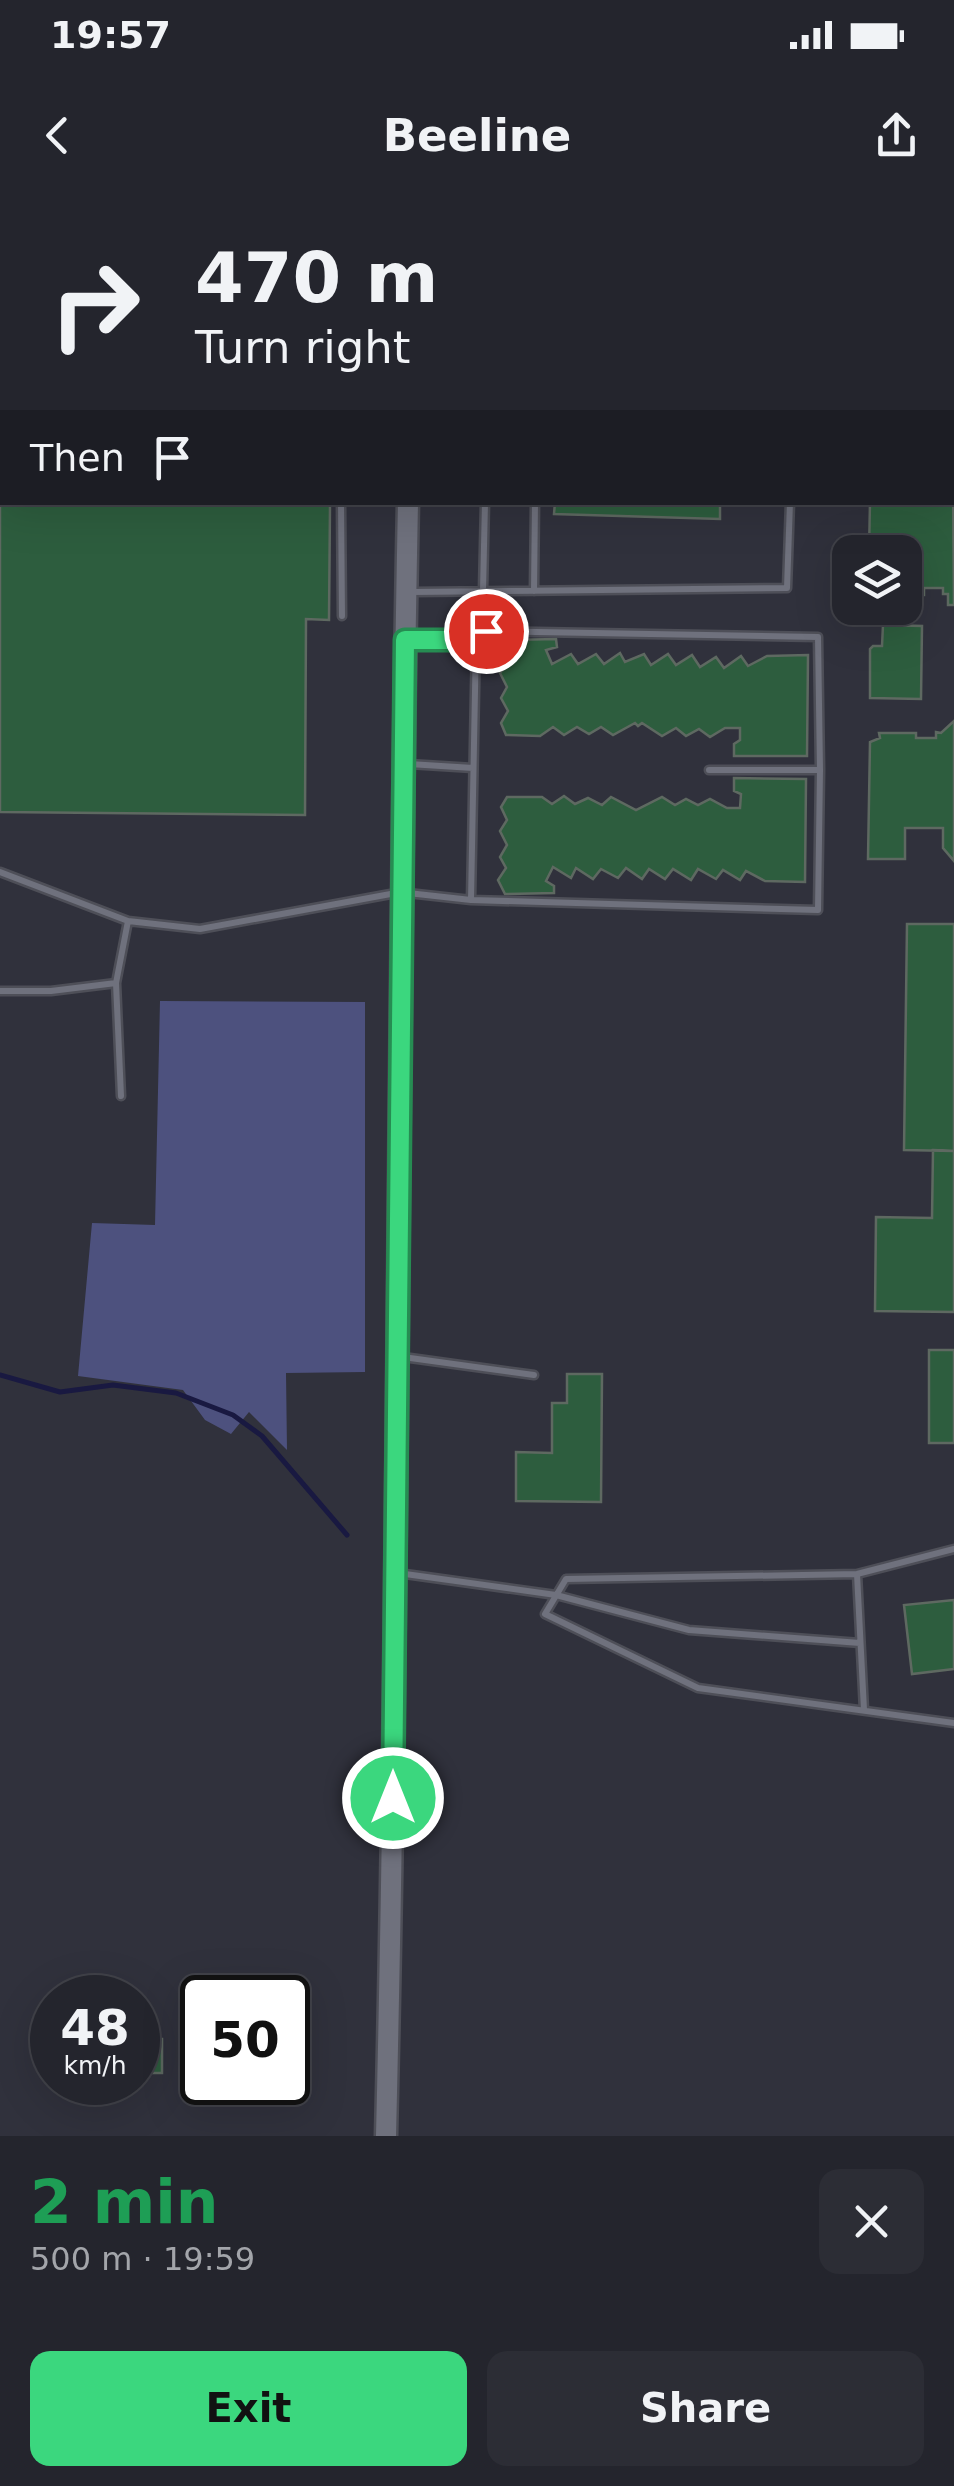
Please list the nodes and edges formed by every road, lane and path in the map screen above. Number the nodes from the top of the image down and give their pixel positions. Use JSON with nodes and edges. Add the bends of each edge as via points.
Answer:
{"nodes":[{"id":1,"x":341,"y":505,"type":"edge"},
{"id":2,"x":408,"y":505,"type":"edge"},
{"id":3,"x":485,"y":505,"type":"edge"},
{"id":4,"x":534,"y":505,"type":"edge"},
{"id":5,"x":790,"y":505,"type":"edge"},
{"id":6,"x":483,"y":591,"type":"junction"},
{"id":7,"x":534,"y":591,"type":"junction"},
{"id":8,"x":406,"y":592,"type":"junction"},
{"id":9,"x":342,"y":616,"type":"dead end"},
{"id":10,"x":405,"y":640,"type":"junction"},
{"id":11,"x":476,"y":640,"type":"junction"},
{"id":12,"x":403,"y":764,"type":"junction"},
{"id":13,"x":473,"y":768,"type":"junction"},
{"id":14,"x":710,"y":770,"type":"dead end"},
{"id":15,"x":820,"y":770,"type":"junction"},
{"id":16,"x":0,"y":872,"type":"edge"},
{"id":17,"x":400,"y":892,"type":"junction"},
{"id":18,"x":471,"y":900,"type":"junction"},
{"id":19,"x":128,"y":921,"type":"junction"},
{"id":20,"x":116,"y":983,"type":"junction"},
{"id":21,"x":0,"y":992,"type":"edge"},
{"id":22,"x":121,"y":1096,"type":"dead end"},
{"id":23,"x":396,"y":1356,"type":"junction"},
{"id":24,"x":534,"y":1376,"type":"dead end"},
{"id":25,"x":954,"y":1548,"type":"edge"},
{"id":26,"x":395,"y":1572,"type":"junction"},
{"id":27,"x":857,"y":1574,"type":"junction"},
{"id":28,"x":556,"y":1596,"type":"junction"},
{"id":29,"x":860,"y":1643,"type":"junction"},
{"id":30,"x":864,"y":1710,"type":"junction"},
{"id":31,"x":954,"y":1723,"type":"edge"},
{"id":32,"x":386,"y":2136,"type":"edge"}],
"edges":[{"from":1,"to":9,"type":"lane"},
{"from":2,"to":8,"type":"main road"},
{"from":3,"to":6,"type":"lane"},
{"from":4,"to":7,"type":"lane"},
{"from":5,"to":7,"type":"lane","via":[[787,588]]},
{"from":6,"to":7,"type":"lane"},
{"from":6,"to":8,"type":"lane"},
{"from":8,"to":10,"type":"main road"},
{"from":10,"to":11,"type":"lane"},
{"from":10,"to":12,"type":"main road"},
{"from":11,"to":13,"type":"lane"},
{"from":11,"to":15,"type":"lane","via":[[486,631],[818,637]]},
{"from":12,"to":13,"type":"lane"},
{"from":12,"to":17,"type":"main road"},
{"from":13,"to":18,"type":"lane"},
{"from":14,"to":15,"type":"lane"},
{"from":15,"to":18,"type":"lane","via":[[818,910]]},
{"from":16,"to":19,"type":"lane"},
{"from":17,"to":18,"type":"lane"},
{"from":17,"to":19,"type":"lane","via":[[200,929]]},
{"from":17,"to":23,"type":"main road"},
{"from":19,"to":20,"type":"lane"},
{"from":20,"to":21,"type":"lane"},
{"from":20,"to":22,"type":"lane"},
{"from":23,"to":24,"type":"lane"},
{"from":23,"to":26,"type":"main road"},
{"from":25,"to":27,"type":"lane"},
{"from":26,"to":28,"type":"lane"},
{"from":26,"to":32,"type":"main road"},
{"from":27,"to":28,"type":"lane","via":[[566,1579]]},
{"from":27,"to":29,"type":"lane"},
{"from":28,"to":29,"type":"lane","via":[[689,1630]]},
{"from":28,"to":30,"type":"lane","via":[[544,1614],[698,1688]]},
{"from":29,"to":30,"type":"lane"},
{"from":30,"to":31,"type":"lane"}]}
